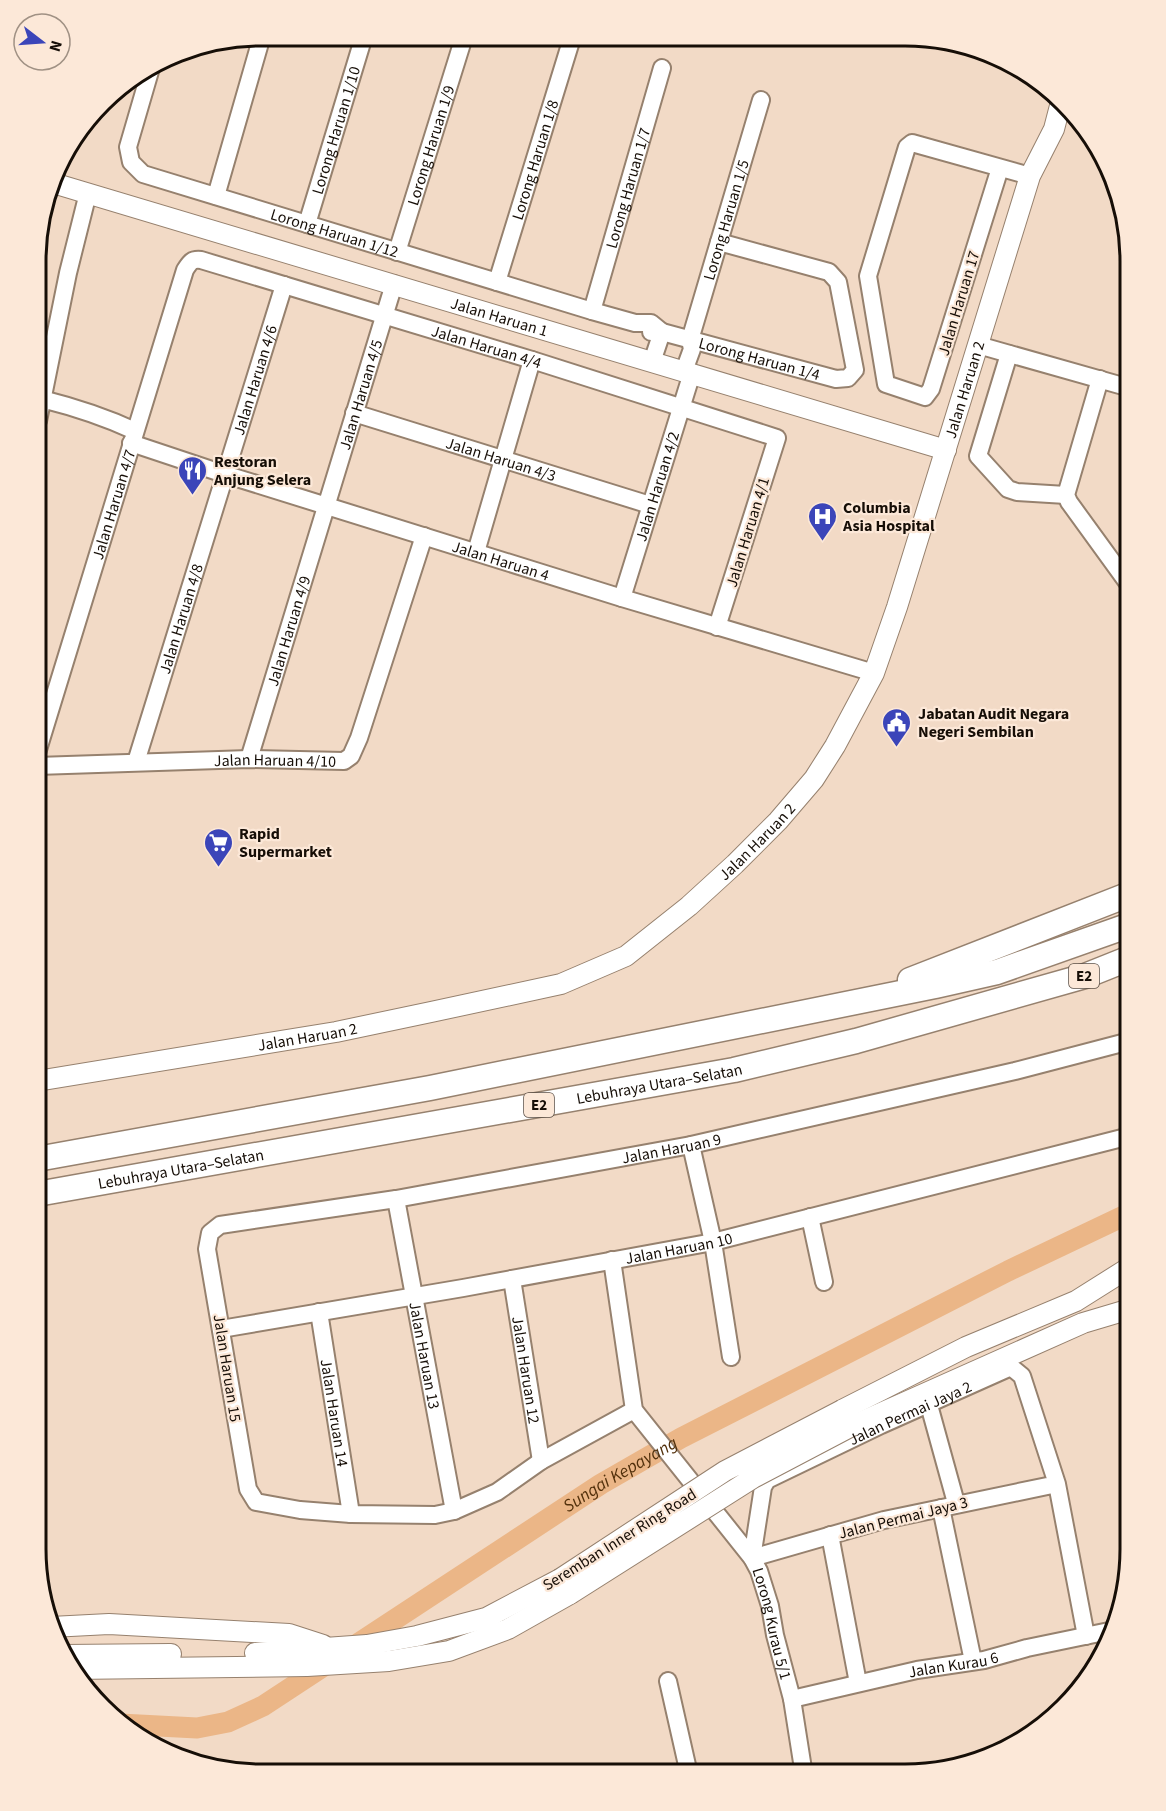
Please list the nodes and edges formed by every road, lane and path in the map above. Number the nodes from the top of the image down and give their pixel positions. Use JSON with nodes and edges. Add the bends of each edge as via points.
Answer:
{"nodes":[{"id":1,"x":259,"y":47,"type":"edge"},
{"id":2,"x":361,"y":47,"type":"edge"},
{"id":3,"x":461,"y":47,"type":"edge"},
{"id":4,"x":569,"y":47,"type":"edge"},
{"id":5,"x":662,"y":68,"type":"dead end"},
{"id":6,"x":148,"y":79,"type":"edge"},
{"id":7,"x":761,"y":100,"type":"dead end"},
{"id":8,"x":1059,"y":111,"type":"edge"},
{"id":9,"x":1065,"y":118,"type":"edge"},
{"id":10,"x":1054,"y":129,"type":"junction"},
{"id":11,"x":1000,"y":168,"type":"junction"},
{"id":12,"x":1030,"y":176,"type":"junction"},
{"id":13,"x":61,"y":185,"type":"edge"},
{"id":14,"x":88,"y":193,"type":"junction"},
{"id":15,"x":216,"y":196,"type":"junction"},
{"id":16,"x":307,"y":224,"type":"junction"},
{"id":17,"x":719,"y":242,"type":"junction"},
{"id":18,"x":398,"y":252,"type":"junction"},
{"id":19,"x":195,"y":259,"type":"joint"},
{"id":20,"x":497,"y":282,"type":"junction"},
{"id":21,"x":394,"y":284,"type":"junction"},
{"id":22,"x":284,"y":285,"type":"junction"},
{"id":23,"x":592,"y":311,"type":"junction"},
{"id":24,"x":385,"y":315,"type":"junction"},
{"id":25,"x":662,"y":332,"type":"junction"},
{"id":26,"x":690,"y":340,"type":"junction"},
{"id":27,"x":978,"y":345,"type":"junction"},
{"id":28,"x":1012,"y":354,"type":"junction"},
{"id":29,"x":532,"y":360,"type":"junction"},
{"id":30,"x":652,"y":362,"type":"junction"},
{"id":31,"x":684,"y":371,"type":"junction"},
{"id":32,"x":1100,"y":379,"type":"junction"},
{"id":33,"x":46,"y":380,"type":"edge"},
{"id":34,"x":1120,"y":385,"type":"edge"},
{"id":35,"x":46,"y":400,"type":"edge"},
{"id":36,"x":681,"y":406,"type":"junction"},
{"id":37,"x":354,"y":413,"type":"junction"},
{"id":38,"x":133,"y":437,"type":"junction"},
{"id":39,"x":777,"y":438,"type":"joint"},
{"id":40,"x":946,"y":450,"type":"junction"},
{"id":41,"x":502,"y":458,"type":"junction"},
{"id":42,"x":224,"y":474,"type":"junction"},
{"id":43,"x":1066,"y":495,"type":"junction"},
{"id":44,"x":327,"y":505,"type":"junction"},
{"id":45,"x":650,"y":505,"type":"junction"},
{"id":46,"x":424,"y":536,"type":"junction"},
{"id":47,"x":476,"y":552,"type":"junction"},
{"id":48,"x":1120,"y":567,"type":"edge"},
{"id":49,"x":622,"y":598,"type":"junction"},
{"id":50,"x":717,"y":627,"type":"junction"},
{"id":51,"x":874,"y":673,"type":"junction"},
{"id":52,"x":46,"y":723,"type":"edge"},
{"id":53,"x":249,"y":759,"type":"junction"},
{"id":54,"x":136,"y":762,"type":"junction"},
{"id":55,"x":46,"y":766,"type":"edge"},
{"id":56,"x":1120,"y":898,"type":"edge"},
{"id":57,"x":1120,"y":929,"type":"edge"},
{"id":58,"x":1120,"y":962,"type":"edge"},
{"id":59,"x":846,"y":1005,"type":"junction"},
{"id":60,"x":1120,"y":1044,"type":"edge"},
{"id":61,"x":46,"y":1080,"type":"edge"},
{"id":62,"x":1120,"y":1138,"type":"edge"},
{"id":63,"x":692,"y":1145,"type":"junction"},
{"id":64,"x":46,"y":1157,"type":"edge"},
{"id":65,"x":46,"y":1192,"type":"edge"},
{"id":66,"x":396,"y":1199,"type":"junction"},
{"id":67,"x":810,"y":1216,"type":"junction"},
{"id":68,"x":210,"y":1233,"type":"joint"},
{"id":69,"x":713,"y":1242,"type":"junction"},
{"id":70,"x":612,"y":1260,"type":"junction"},
{"id":71,"x":1120,"y":1273,"type":"edge"},
{"id":72,"x":512,"y":1279,"type":"junction"},
{"id":73,"x":824,"y":1282,"type":"dead end"},
{"id":74,"x":1120,"y":1290,"type":"edge"},
{"id":75,"x":1120,"y":1294,"type":"edge"},
{"id":76,"x":414,"y":1296,"type":"junction"},
{"id":77,"x":1076,"y":1301,"type":"junction"},
{"id":78,"x":319,"y":1312,"type":"junction"},
{"id":79,"x":1120,"y":1312,"type":"edge"},
{"id":80,"x":1083,"y":1323,"type":"junction"},
{"id":81,"x":221,"y":1329,"type":"junction"},
{"id":82,"x":731,"y":1357,"type":"dead end"},
{"id":83,"x":929,"y":1405,"type":"junction"},
{"id":84,"x":634,"y":1410,"type":"junction"},
{"id":85,"x":541,"y":1461,"type":"junction"},
{"id":86,"x":1057,"y":1484,"type":"junction"},
{"id":87,"x":949,"y":1506,"type":"junction"},
{"id":88,"x":454,"y":1511,"type":"junction"},
{"id":89,"x":351,"y":1514,"type":"junction"},
{"id":90,"x":830,"y":1535,"type":"junction"},
{"id":91,"x":752,"y":1558,"type":"junction"},
{"id":92,"x":61,"y":1626,"type":"edge"},
{"id":93,"x":1103,"y":1632,"type":"edge"},
{"id":94,"x":1086,"y":1636,"type":"junction"},
{"id":95,"x":335,"y":1648,"type":"junction"},
{"id":96,"x":74,"y":1655,"type":"edge"},
{"id":97,"x":267,"y":1660,"type":"junction"},
{"id":98,"x":973,"y":1661,"type":"junction"},
{"id":99,"x":83,"y":1669,"type":"edge"},
{"id":100,"x":668,"y":1681,"type":"dead end"},
{"id":101,"x":858,"y":1683,"type":"junction"},
{"id":102,"x":792,"y":1699,"type":"junction"},
{"id":103,"x":687,"y":1764,"type":"edge"},
{"id":104,"x":802,"y":1764,"type":"edge"}],
"edges":[{"from":1,"to":15,"type":"street"},
{"from":2,"to":16,"type":"street","name":"Lorong Haruan 1/10"},
{"from":3,"to":18,"type":"street","name":"Lorong Haruan 1/9"},
{"from":4,"to":20,"type":"street","name":"Lorong Haruan 1/8"},
{"from":5,"to":23,"type":"street","name":"Lorong Haruan 1/7"},
{"from":6,"to":15,"type":"street","name":"Lorong Haruan 1/12","via":[[128,147],[131,162],[143,174]]},
{"from":7,"to":17,"type":"street","name":"Lorong Haruan 1/5"},
{"from":8,"to":10,"type":"main road","name":"Jalan Haruan 2"},
{"from":9,"to":10,"type":"main road","name":"Jalan Haruan 2"},
{"from":10,"to":12,"type":"main road","name":"Jalan Haruan 2"},
{"from":11,"to":11,"type":"street","name":"Jalan Haruan 17","via":[[912,143],[906,147],[868,276],[886,384],[925,397],[931,389]]},
{"from":11,"to":12,"type":"street"},
{"from":12,"to":27,"type":"main road","name":"Jalan Haruan 2"},
{"from":13,"to":14,"type":"main road","name":"Jalan Haruan 1"},
{"from":14,"to":21,"type":"main road","name":"Jalan Haruan 1"},
{"from":14,"to":33,"type":"street"},
{"from":15,"to":16,"type":"street","name":"Lorong Haruan 1/12"},
{"from":16,"to":18,"type":"street","name":"Lorong Haruan 1/12"},
{"from":17,"to":26,"type":"street","name":"Lorong Haruan 1/5"},
{"from":17,"to":26,"type":"street","name":"Lorong Haruan 1/4","via":[[830,272],[838,282],[855,370],[848,378],[836,380]]},
{"from":18,"to":20,"type":"street","name":"Lorong Haruan 1/12"},
{"from":19,"to":22,"type":"street","name":"Jalan Haruan 4/4"},
{"from":19,"to":38,"type":"street","name":"Jalan Haruan 4/7","via":[[185,270]]},
{"from":20,"to":23,"type":"street","name":"Lorong Haruan 1/12"},
{"from":21,"to":24,"type":"street","name":"Jalan Haruan 4/5"},
{"from":21,"to":30,"type":"main road","name":"Jalan Haruan 1"},
{"from":22,"to":24,"type":"street","name":"Jalan Haruan 4/4"},
{"from":22,"to":42,"type":"street","name":"Jalan Haruan 4/6"},
{"from":23,"to":25,"type":"street","name":"Lorong Haruan 1/12","via":[[635,323],[648,332]]},
{"from":24,"to":29,"type":"street","name":"Jalan Haruan 4/4"},
{"from":24,"to":37,"type":"street","name":"Jalan Haruan 4/5"},
{"from":25,"to":26,"type":"street","name":"Lorong Haruan 1/4"},
{"from":25,"to":30,"type":"street"},
{"from":26,"to":31,"type":"street","name":"Lorong Haruan 1/5","via":[[683,346]]},
{"from":27,"to":28,"type":"street"},
{"from":27,"to":40,"type":"main road","name":"Jalan Haruan 2"},
{"from":28,"to":32,"type":"street"},
{"from":28,"to":43,"type":"street","via":[[978,456],[1008,489]]},
{"from":29,"to":36,"type":"street","name":"Jalan Haruan 4/4"},
{"from":29,"to":41,"type":"street"},
{"from":30,"to":31,"type":"main road","name":"Jalan Haruan 1"},
{"from":31,"to":36,"type":"street","name":"Jalan Haruan 4/2"},
{"from":31,"to":40,"type":"main road","name":"Jalan Haruan 1"},
{"from":32,"to":34,"type":"street"},
{"from":32,"to":43,"type":"street"},
{"from":35,"to":38,"type":"street","name":"Jalan Haruan 4","via":[[117,422]]},
{"from":36,"to":39,"type":"street","name":"Jalan Haruan 4/4"},
{"from":36,"to":45,"type":"street","name":"Jalan Haruan 4/2"},
{"from":37,"to":41,"type":"street","name":"Jalan Haruan 4/3"},
{"from":37,"to":44,"type":"street","name":"Jalan Haruan 4/5"},
{"from":38,"to":42,"type":"street","name":"Jalan Haruan 4"},
{"from":38,"to":52,"type":"street","name":"Jalan Haruan 4/7"},
{"from":39,"to":50,"type":"street","name":"Jalan Haruan 4/1"},
{"from":40,"to":51,"type":"main road","name":"Jalan Haruan 2"},
{"from":41,"to":45,"type":"street","name":"Jalan Haruan 4/3"},
{"from":41,"to":47,"type":"street"},
{"from":42,"to":44,"type":"street","name":"Jalan Haruan 4"},
{"from":42,"to":54,"type":"street","name":"Jalan Haruan 4/8"},
{"from":43,"to":48,"type":"street"},
{"from":44,"to":46,"type":"street","name":"Jalan Haruan 4"},
{"from":44,"to":53,"type":"street","name":"Jalan Haruan 4/9"},
{"from":45,"to":49,"type":"street","name":"Jalan Haruan 4/2"},
{"from":46,"to":47,"type":"street","name":"Jalan Haruan 4"},
{"from":46,"to":53,"type":"street","name":"Jalan Haruan 4/10","via":[[351,756],[335,762]]},
{"from":47,"to":49,"type":"street","name":"Jalan Haruan 4"},
{"from":49,"to":50,"type":"street","name":"Jalan Haruan 4"},
{"from":50,"to":51,"type":"street","name":"Jalan Haruan 4"},
{"from":51,"to":61,"type":"main road","name":"Jalan Haruan 2","via":[[825,763],[778,821],[689,906],[626,956],[561,984],[442,1010],[336,1032]]},
{"from":53,"to":54,"type":"street","name":"Jalan Haruan 4/10"},
{"from":54,"to":55,"type":"street","name":"Jalan Haruan 4/10"},
{"from":56,"to":59,"type":"highway"},
{"from":57,"to":59,"type":"highway","name":"Lebuhraya Utara–Selatan","number":"E2","via":[[997,972]]},
{"from":58,"to":65,"type":"highway","name":"Lebuhraya Utara–Selatan","number":"E2","via":[[1085,976],[867,1038],[734,1070]]},
{"from":59,"to":64,"type":"highway","name":"Lebuhraya Utara–Selatan","number":"E2","via":[[429,1088]]},
{"from":60,"to":63,"type":"street","name":"Jalan Haruan 9"},
{"from":62,"to":67,"type":"street","name":"Jalan Haruan 10"},
{"from":63,"to":66,"type":"street","name":"Jalan Haruan 9"},
{"from":63,"to":69,"type":"street"},
{"from":66,"to":68,"type":"street","name":"Jalan Haruan 9","via":[[220,1225]]},
{"from":66,"to":76,"type":"street","name":"Jalan Haruan 13"},
{"from":67,"to":69,"type":"street","name":"Jalan Haruan 10"},
{"from":67,"to":73,"type":"street"},
{"from":68,"to":81,"type":"street","name":"Jalan Haruan 15","via":[[207,1249]]},
{"from":69,"to":70,"type":"street","name":"Jalan Haruan 10"},
{"from":69,"to":82,"type":"street"},
{"from":70,"to":72,"type":"street","name":"Jalan Haruan 10"},
{"from":70,"to":84,"type":"street"},
{"from":71,"to":77,"type":"main road","name":"Seremban Inner Ring Road"},
{"from":72,"to":76,"type":"street","name":"Jalan Haruan 10"},
{"from":72,"to":85,"type":"street","name":"Jalan Haruan 12"},
{"from":74,"to":77,"type":"main road"},
{"from":75,"to":80,"type":"main road"},
{"from":76,"to":78,"type":"street","name":"Jalan Haruan 10"},
{"from":76,"to":88,"type":"street","name":"Jalan Haruan 13"},
{"from":77,"to":95,"type":"main road","name":"Seremban Inner Ring Road","bridge":true,"via":[[966,1347],[725,1471],[560,1579],[486,1618],[417,1636]]},
{"from":78,"to":81,"type":"street","name":"Jalan Haruan 10"},
{"from":78,"to":89,"type":"street","name":"Jalan Haruan 14"},
{"from":79,"to":80,"type":"main road","name":"Seremban Inner Ring Road"},
{"from":80,"to":97,"type":"main road","name":"Seremban Inner Ring Road","bridge":true,"via":[[852,1426],[753,1478],[508,1629],[448,1651],[399,1659],[307,1666]]},
{"from":81,"to":89,"type":"street","name":"Jalan Haruan 15","via":[[248,1489],[256,1502]]},
{"from":83,"to":86,"type":"street","name":"Jalan Permai Jaya 2","via":[[1011,1367],[1022,1376]]},
{"from":83,"to":87,"type":"street"},
{"from":83,"to":91,"type":"street","name":"Jalan Permai Jaya 2","via":[[767,1480]]},
{"from":84,"to":85,"type":"street"},
{"from":84,"to":91,"type":"street","name":"Lorong Kurau 5/1"},
{"from":85,"to":88,"type":"street","via":[[497,1492]]},
{"from":86,"to":87,"type":"street","name":"Jalan Permai Jaya 3"},
{"from":86,"to":94,"type":"street"},
{"from":87,"to":90,"type":"street","name":"Jalan Permai Jaya 3"},
{"from":87,"to":98,"type":"street"},
{"from":88,"to":89,"type":"street","via":[[435,1515]]},
{"from":90,"to":91,"type":"street","name":"Jalan Permai Jaya 3"},
{"from":90,"to":101,"type":"street"},
{"from":91,"to":102,"type":"street","name":"Lorong Kurau 5/1","via":[[770,1606]]},
{"from":92,"to":95,"type":"main road","via":[[109,1624],[289,1634]]},
{"from":93,"to":94,"type":"street","name":"Jalan Kurau 6"},
{"from":94,"to":98,"type":"street","name":"Jalan Kurau 6"},
{"from":95,"to":97,"type":"main road","name":"Seremban Inner Ring Road"},
{"from":96,"to":97,"type":"main road","name":"Seremban Inner Ring Road"},
{"from":97,"to":99,"type":"main road","name":"Seremban Inner Ring Road"},
{"from":98,"to":101,"type":"street","name":"Jalan Kurau 6"},
{"from":100,"to":103,"type":"street"},
{"from":101,"to":102,"type":"street","name":"Jalan Kurau 6"},
{"from":102,"to":104,"type":"street","name":"Lorong Kurau 5/1"}]}
